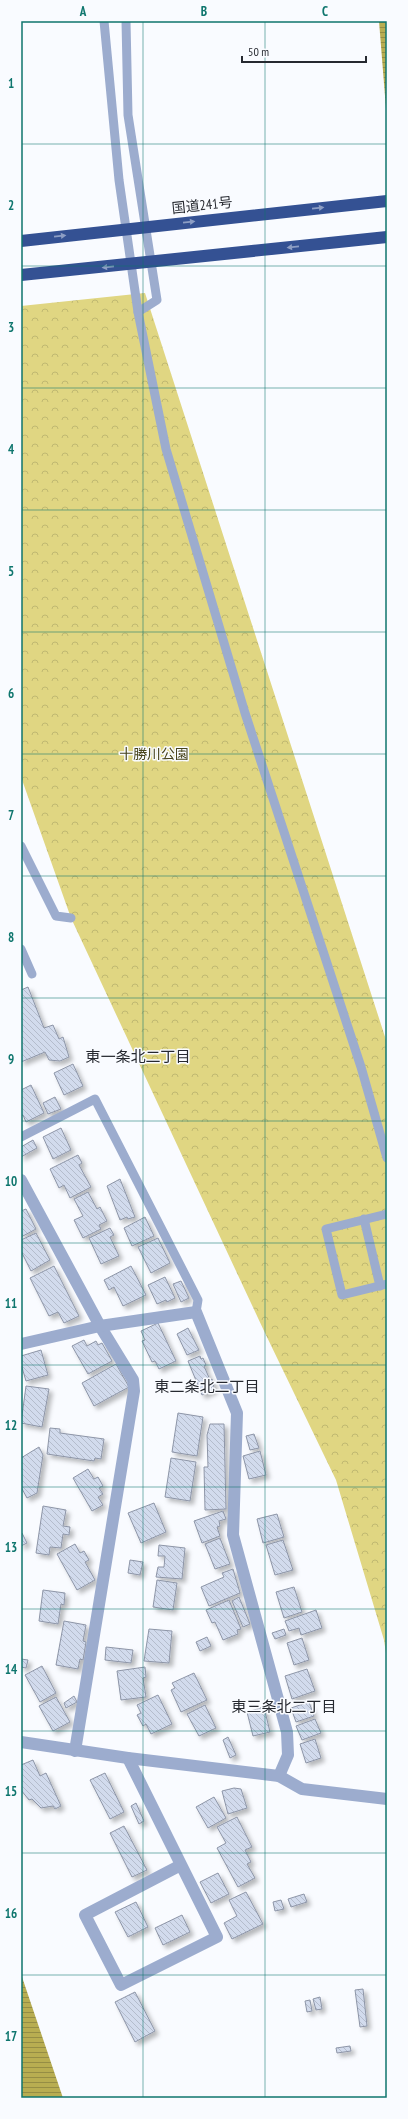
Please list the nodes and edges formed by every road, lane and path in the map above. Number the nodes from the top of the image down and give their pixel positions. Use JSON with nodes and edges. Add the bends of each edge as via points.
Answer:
{"nodes":[{"id":1,"x":104,"y":21,"type":"edge"},
{"id":2,"x":126,"y":21,"type":"edge"},
{"id":3,"x":387,"y":201,"type":"edge"},
{"id":4,"x":387,"y":237,"type":"edge"},
{"id":5,"x":21,"y":241,"type":"edge"},
{"id":6,"x":21,"y":275,"type":"edge"},
{"id":7,"x":138,"y":312,"type":"junction"},
{"id":8,"x":21,"y":846,"type":"edge"},
{"id":9,"x":71,"y":918,"type":"dead end"},
{"id":10,"x":21,"y":949,"type":"edge"},
{"id":11,"x":32,"y":974,"type":"dead end"},
{"id":12,"x":21,"y":1137,"type":"edge"},
{"id":13,"x":387,"y":1158,"type":"edge"},
{"id":14,"x":21,"y":1180,"type":"edge"},
{"id":15,"x":387,"y":1214,"type":"edge"},
{"id":16,"x":364,"y":1219,"type":"junction"},
{"id":17,"x":383,"y":1285,"type":"edge"},
{"id":18,"x":196,"y":1312,"type":"junction"},
{"id":19,"x":100,"y":1326,"type":"junction"},
{"id":20,"x":21,"y":1344,"type":"edge"},
{"id":21,"x":21,"y":1742,"type":"edge"},
{"id":22,"x":76,"y":1751,"type":"junction"},
{"id":23,"x":128,"y":1758,"type":"junction"},
{"id":24,"x":279,"y":1776,"type":"junction"},
{"id":25,"x":387,"y":1799,"type":"edge"},
{"id":26,"x":181,"y":1865,"type":"junction"}],
"edges":[{"from":1,"to":7,"type":"lane","via":[[119,180]]},
{"from":2,"to":7,"type":"lane","via":[[128,115],[157,300]]},
{"from":5,"to":3,"type":"highway","name":"国道241号","one_way":true,"bridge":true},
{"from":4,"to":6,"type":"highway","one_way":true,"bridge":true},
{"from":7,"to":13,"type":"lane","via":[[166,449],[245,713],[361,1067]]},
{"from":8,"to":9,"type":"lane","via":[[56,916]]},
{"from":10,"to":11,"type":"lane"},
{"from":12,"to":18,"type":"lane","via":[[95,1099],[198,1300]]},
{"from":14,"to":19,"type":"street"},
{"from":15,"to":16,"type":"lane"},
{"from":16,"to":17,"type":"lane"},
{"from":16,"to":17,"type":"lane","via":[[326,1228],[342,1295]]},
{"from":18,"to":19,"type":"street"},
{"from":18,"to":24,"type":"street","via":[[237,1413],[234,1535],[287,1732],[288,1754]]},
{"from":19,"to":20,"type":"street"},
{"from":19,"to":22,"type":"street","via":[[133,1380],[134,1392]]},
{"from":21,"to":22,"type":"street"},
{"from":22,"to":23,"type":"street"},
{"from":23,"to":24,"type":"street"},
{"from":23,"to":26,"type":"street"},
{"from":24,"to":25,"type":"street","via":[[302,1789]]},
{"from":26,"to":26,"type":"street","via":[[85,1915],[120,1985],[217,1937]]}]}
